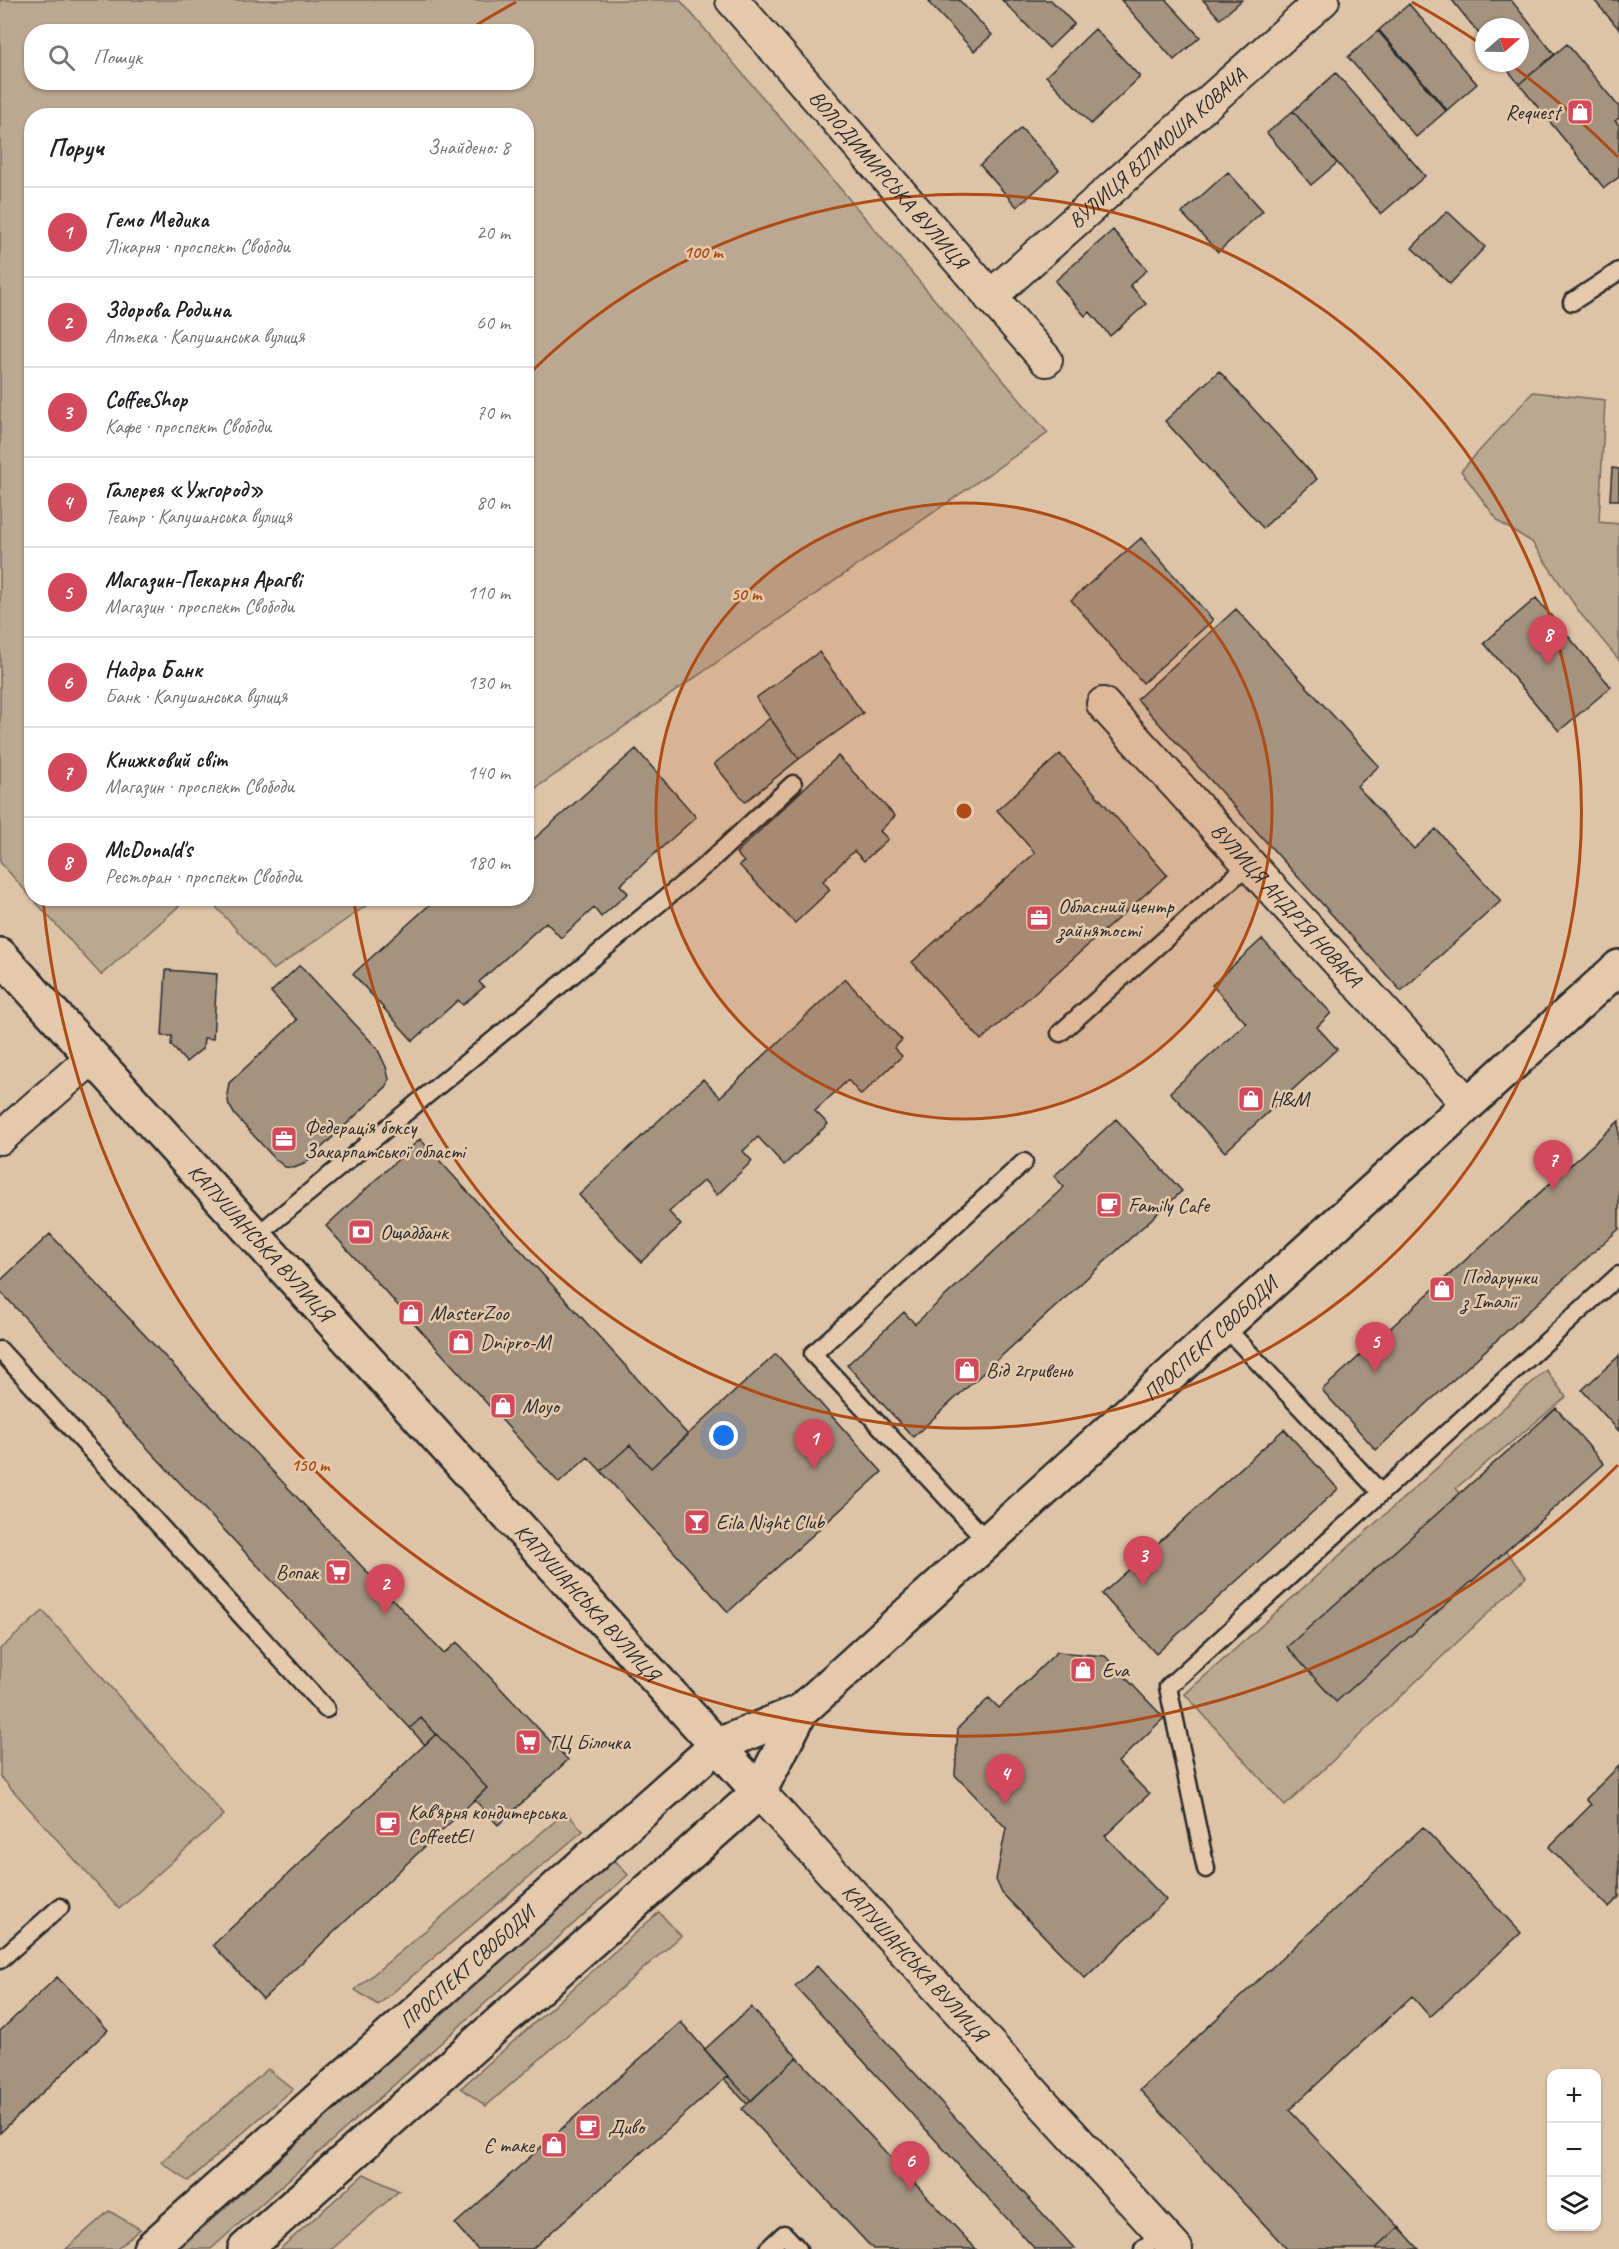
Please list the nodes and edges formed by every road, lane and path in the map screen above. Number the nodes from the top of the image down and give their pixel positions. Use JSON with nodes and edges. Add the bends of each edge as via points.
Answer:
{"nodes":[{"id":1,"x":732,"y":0,"type":"edge"},
{"id":2,"x":1323,"y":0,"type":"edge"},
{"id":3,"x":1619,"y":271,"type":"edge"},
{"id":4,"x":990,"y":297,"type":"junction"},
{"id":5,"x":1572,"y":302,"type":"dead end"},
{"id":6,"x":1046,"y":360,"type":"dead end"},
{"id":7,"x":1103,"y":704,"type":"dead end"},
{"id":8,"x":793,"y":784,"type":"dead end"},
{"id":9,"x":1249,"y":864,"type":"junction"},
{"id":10,"x":0,"y":955,"type":"edge"},
{"id":11,"x":1619,"y":967,"type":"edge"},
{"id":12,"x":1060,"y":1033,"type":"dead end"},
{"id":13,"x":93,"y":1057,"type":"junction"},
{"id":14,"x":1468,"y":1104,"type":"junction"},
{"id":15,"x":0,"y":1138,"type":"edge"},
{"id":16,"x":1024,"y":1162,"type":"dead end"},
{"id":17,"x":255,"y":1238,"type":"junction"},
{"id":18,"x":1619,"y":1275,"type":"edge"},
{"id":19,"x":1224,"y":1326,"type":"junction"},
{"id":20,"x":0,"y":1350,"type":"edge"},
{"id":21,"x":1381,"y":1493,"type":"junction"},
{"id":22,"x":987,"y":1541,"type":"junction"},
{"id":23,"x":326,"y":1709,"type":"dead end"},
{"id":24,"x":801,"y":1711,"type":"junction"},
{"id":25,"x":716,"y":1746,"type":"junction"},
{"id":26,"x":759,"y":1792,"type":"junction"},
{"id":27,"x":1206,"y":1869,"type":"dead end"},
{"id":28,"x":60,"y":1907,"type":"dead end"},
{"id":29,"x":0,"y":1960,"type":"edge"},
{"id":30,"x":1160,"y":2244,"type":"edge"},
{"id":31,"x":150,"y":2249,"type":"edge"},
{"id":32,"x":245,"y":2249,"type":"edge"},
{"id":33,"x":768,"y":2249,"type":"edge"},
{"id":34,"x":798,"y":2249,"type":"edge"}],
"edges":[{"from":1,"to":4,"type":"street","name":"ВОЛОДИМИРСЬКА ВУЛИЦЯ"},
{"from":2,"to":4,"type":"street","name":"ВУЛИЦЯ ВІЛМОША КОВАЧА"},
{"from":3,"to":5,"type":"lane"},
{"from":4,"to":6,"type":"street","name":"ВОЛОДИМИРСЬКА ВУЛИЦЯ"},
{"from":7,"to":9,"type":"street","name":"ВУЛИЦЯ АНДРІЯ НОВАКА"},
{"from":8,"to":17,"type":"lane","via":[[708,863]]},
{"from":9,"to":12,"type":"lane"},
{"from":9,"to":14,"type":"street","name":"ВУЛИЦЯ АНДРІЯ НОВАКА"},
{"from":10,"to":13,"type":"main road","name":"КАПУШАНСЬКА ВУЛИЦЯ"},
{"from":11,"to":14,"type":"main road","name":"ПРОСПЕКТ СВОБОДИ"},
{"from":13,"to":15,"type":"street"},
{"from":13,"to":17,"type":"main road","name":"КАПУШАНСЬКА ВУЛИЦЯ"},
{"from":14,"to":19,"type":"main road","name":"ПРОСПЕКТ СВОБОДИ"},
{"from":16,"to":22,"type":"lane","via":[[813,1354]]},
{"from":17,"to":25,"type":"main road","name":"КАПУШАНСЬКА ВУЛИЦЯ"},
{"from":18,"to":21,"type":"lane"},
{"from":19,"to":21,"type":"lane"},
{"from":19,"to":22,"type":"main road","name":"ПРОСПЕКТ СВОБОДИ"},
{"from":20,"to":23,"type":"lane"},
{"from":21,"to":27,"type":"lane","via":[[1168,1687]]},
{"from":22,"to":24,"type":"main road","name":"ПРОСПЕКТ СВОБОДИ"},
{"from":24,"to":25,"type":"main road","name":"ПРОСПЕКТ СВОБОДИ"},
{"from":24,"to":26,"type":"main road","name":"ПРОСПЕКТ СВОБОДИ"},
{"from":25,"to":26,"type":"main road","name":"КАПУШАНСЬКА ВУЛИЦЯ"},
{"from":25,"to":31,"type":"main road","name":"ПРОСПЕКТ СВОБОДИ"},
{"from":26,"to":30,"type":"street","name":"КАПУШАНСЬКА ВУЛИЦЯ"},
{"from":26,"to":32,"type":"main road","name":"ПРОСПЕКТ СВОБОДИ"},
{"from":28,"to":29,"type":"lane"},
{"from":33,"to":34,"type":"lane","via":[[784,2234]]}]}
